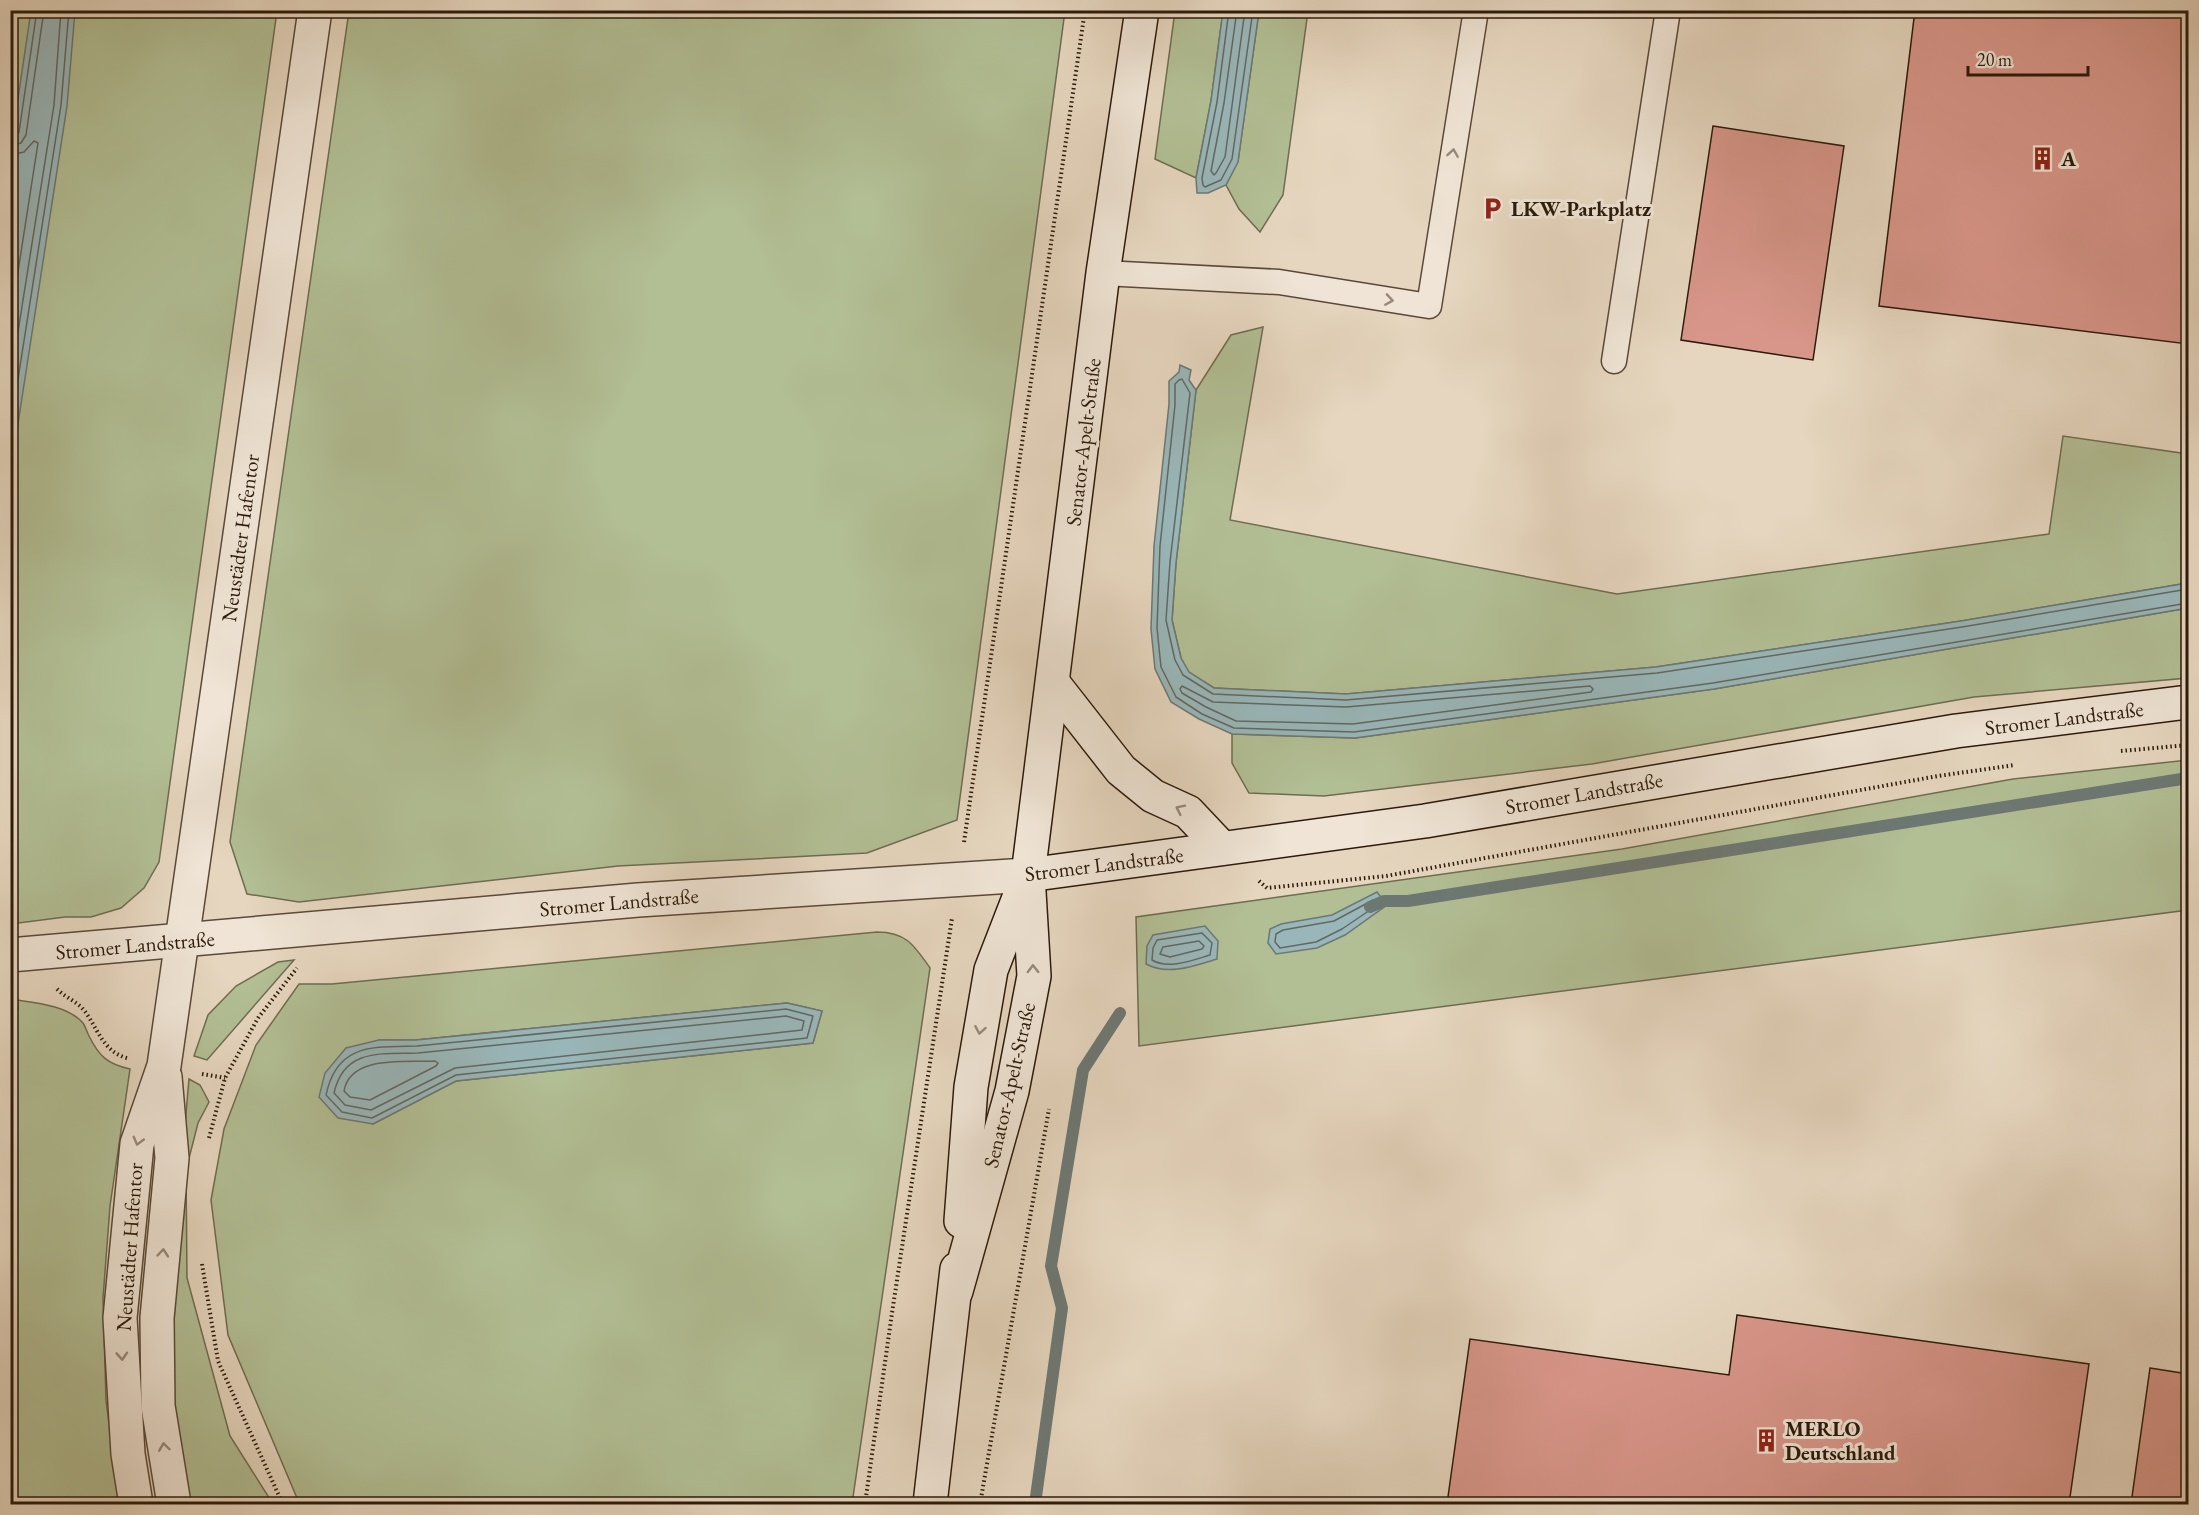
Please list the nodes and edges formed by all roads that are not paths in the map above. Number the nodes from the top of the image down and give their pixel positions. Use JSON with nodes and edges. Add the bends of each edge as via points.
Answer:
{"nodes":[{"id":1,"x":315,"y":10,"type":"edge"},
{"id":2,"x":1142,"y":10,"type":"edge"},
{"id":3,"x":1476,"y":10,"type":"edge"},
{"id":4,"x":1668,"y":10,"type":"edge"},
{"id":5,"x":1103,"y":273,"type":"junction"},
{"id":6,"x":1614,"y":361,"type":"dead end"},
{"id":7,"x":1053,"y":683,"type":"junction"},
{"id":8,"x":2188,"y":702,"type":"edge"},
{"id":9,"x":1222,"y":849,"type":"junction"},
{"id":10,"x":1028,"y":875,"type":"junction"},
{"id":11,"x":183,"y":941,"type":"junction"},
{"id":12,"x":15,"y":955,"type":"edge"},
{"id":13,"x":164,"y":1066,"type":"junction"},
{"id":14,"x":956,"y":1291,"type":"junction"},
{"id":15,"x":136,"y":1504,"type":"edge"},
{"id":16,"x":174,"y":1504,"type":"edge"},
{"id":17,"x":930,"y":1504,"type":"edge"}],
"edges":[{"from":1,"to":11,"type":"street","name":"Neustädter Hafentor"},
{"from":2,"to":5,"type":"street","name":"Senator-Apelt-Straße"},
{"from":5,"to":3,"type":"lane","one_way":true,"via":[[1279,282],[1429,306]]},
{"from":4,"to":6,"type":"lane"},
{"from":5,"to":7,"type":"street","name":"Senator-Apelt-Straße"},
{"from":9,"to":7,"type":"street","one_way":true,"via":[[1188,812],[1153,796],[1121,770]]},
{"from":7,"to":10,"type":"street","name":"Senator-Apelt-Straße"},
{"from":8,"to":9,"type":"street","name":"Stromer Landstraße","via":[[1945,733],[1425,821]]},
{"from":9,"to":10,"type":"street","name":"Stromer Landstraße"},
{"from":10,"to":11,"type":"street","name":"Stromer Landstraße","via":[[638,900]]},
{"from":10,"to":14,"type":"street","name":"Senator-Apelt-Straße","one_way":true,"via":[[990,970],[971,1087]]},
{"from":14,"to":10,"type":"street","name":"Senator-Apelt-Straße","one_way":true,"via":[[1012,1091],[1034,976]]},
{"from":11,"to":12,"type":"street","name":"Stromer Landstraße"},
{"from":11,"to":13,"type":"street","name":"Neustädter Hafentor"},
{"from":13,"to":15,"type":"street","name":"Neustädter Hafentor","one_way":true,"via":[[136,1144],[120,1318],[128,1454]]},
{"from":16,"to":13,"type":"street","name":"Neustädter Hafentor","one_way":true,"via":[[158,1406],[157,1318],[172,1158]]},
{"from":14,"to":17,"type":"street","name":"Senator-Apelt-Straße"}]}
